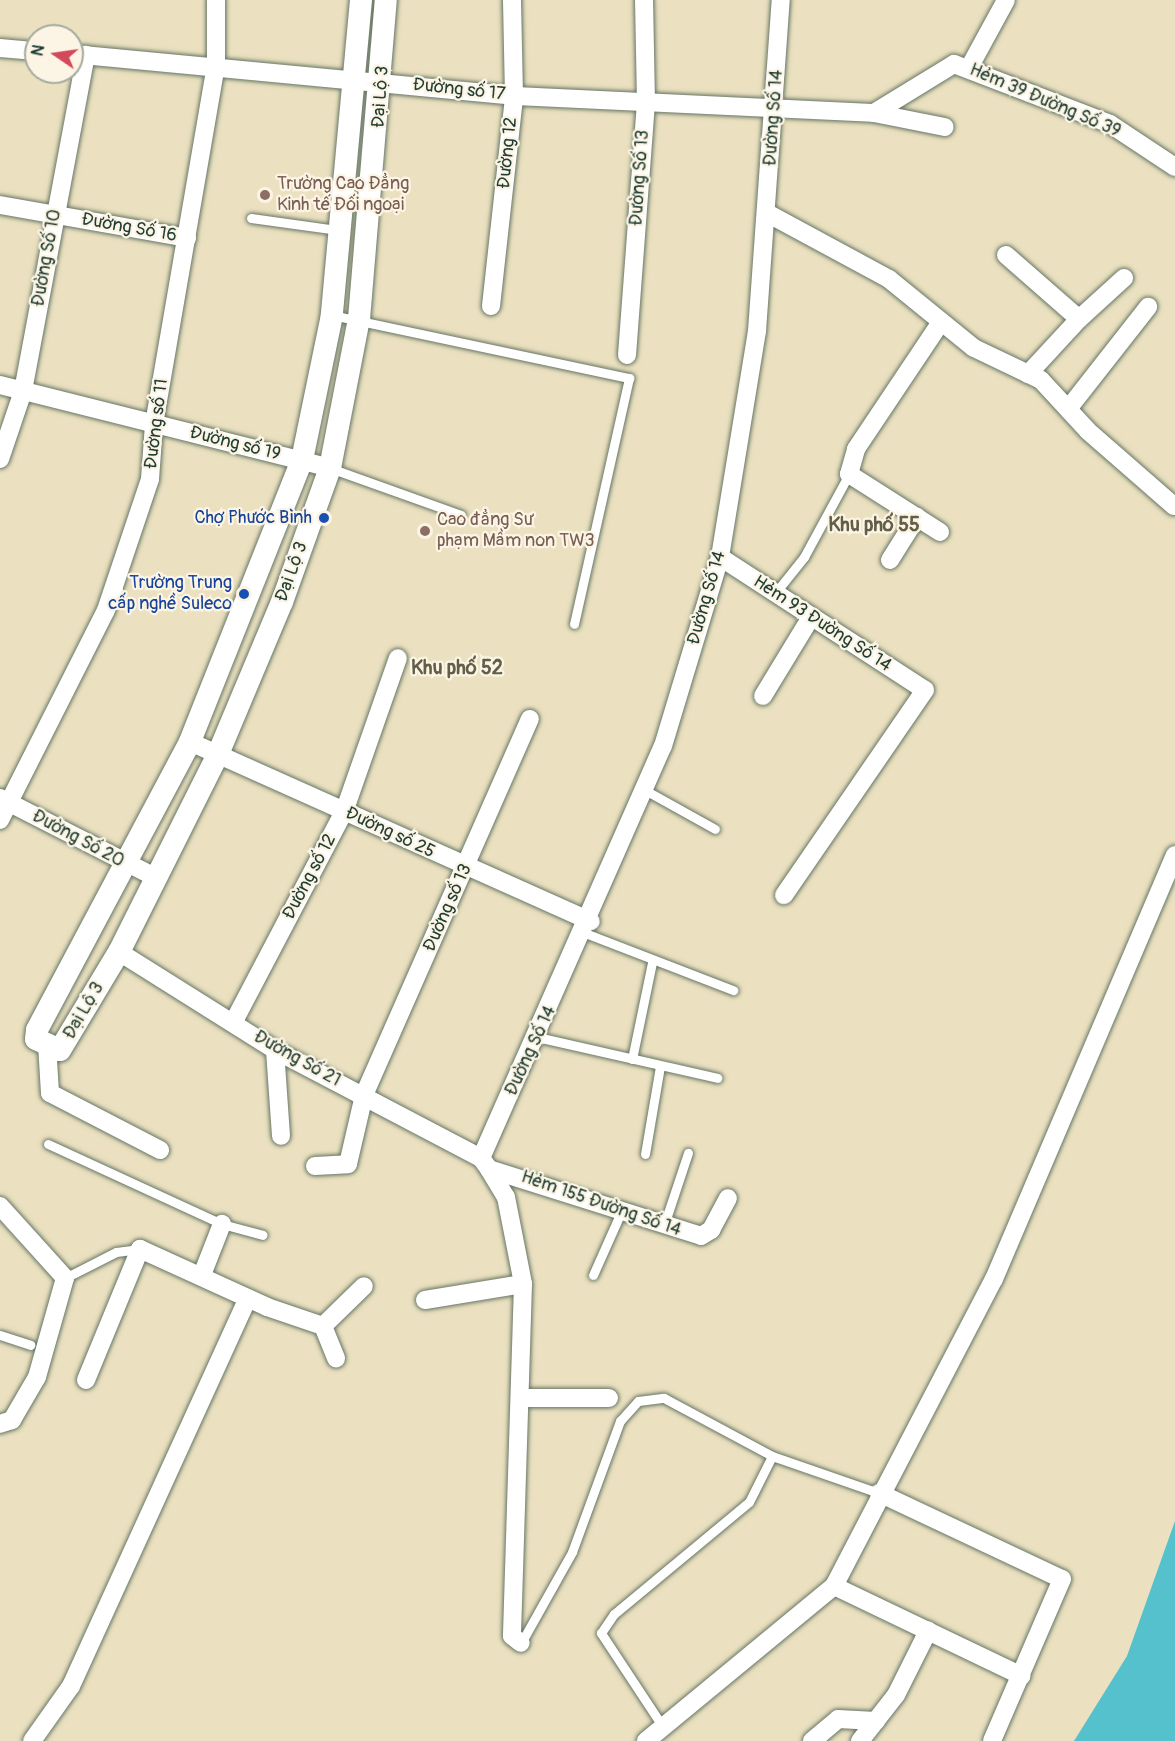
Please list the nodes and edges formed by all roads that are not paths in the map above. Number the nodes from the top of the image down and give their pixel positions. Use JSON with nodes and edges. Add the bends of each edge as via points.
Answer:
{"nodes":[{"id":1,"x":216,"y":0,"type":"edge"},
{"id":2,"x":361,"y":0,"type":"edge"},
{"id":3,"x":386,"y":0,"type":"edge"},
{"id":4,"x":512,"y":0,"type":"edge"},
{"id":5,"x":644,"y":0,"type":"edge"},
{"id":6,"x":781,"y":0,"type":"edge"},
{"id":7,"x":1006,"y":0,"type":"edge"},
{"id":8,"x":0,"y":48,"type":"edge"},
{"id":9,"x":24,"y":50,"type":"edge"},
{"id":10,"x":84,"y":54,"type":"edge"},
{"id":11,"x":216,"y":66,"type":"junction"},
{"id":12,"x":969,"y":68,"type":"junction"},
{"id":13,"x":356,"y":80,"type":"junction"},
{"id":14,"x":383,"y":82,"type":"junction"},
{"id":15,"x":74,"y":84,"type":"edge"},
{"id":16,"x":514,"y":96,"type":"junction"},
{"id":17,"x":646,"y":103,"type":"junction"},
{"id":18,"x":776,"y":110,"type":"junction"},
{"id":19,"x":874,"y":113,"type":"junction"},
{"id":20,"x":945,"y":128,"type":"dead end"},
{"id":21,"x":1175,"y":167,"type":"edge"},
{"id":22,"x":0,"y":205,"type":"edge"},
{"id":23,"x":767,"y":213,"type":"junction"},
{"id":24,"x":54,"y":215,"type":"junction"},
{"id":25,"x":251,"y":218,"type":"dead end"},
{"id":26,"x":341,"y":231,"type":"junction"},
{"id":27,"x":187,"y":238,"type":"junction"},
{"id":28,"x":1006,"y":255,"type":"dead end"},
{"id":29,"x":1124,"y":278,"type":"dead end"},
{"id":30,"x":491,"y":306,"type":"dead end"},
{"id":31,"x":1148,"y":307,"type":"dead end"},
{"id":32,"x":332,"y":315,"type":"junction"},
{"id":33,"x":359,"y":319,"type":"junction"},
{"id":34,"x":1079,"y":319,"type":"junction"},
{"id":35,"x":941,"y":322,"type":"junction"},
{"id":36,"x":627,"y":355,"type":"dead end"},
{"id":37,"x":1028,"y":374,"type":"junction"},
{"id":38,"x":0,"y":385,"type":"edge"},
{"id":39,"x":23,"y":391,"type":"junction"},
{"id":40,"x":1068,"y":409,"type":"junction"},
{"id":41,"x":154,"y":424,"type":"junction"},
{"id":42,"x":0,"y":459,"type":"edge"},
{"id":43,"x":302,"y":460,"type":"junction"},
{"id":44,"x":330,"y":468,"type":"junction"},
{"id":45,"x":849,"y":474,"type":"junction"},
{"id":46,"x":1174,"y":506,"type":"edge"},
{"id":47,"x":460,"y":515,"type":"dead end"},
{"id":48,"x":917,"y":518,"type":"junction"},
{"id":49,"x":940,"y":532,"type":"dead end"},
{"id":50,"x":720,"y":557,"type":"junction"},
{"id":51,"x":890,"y":561,"type":"dead end"},
{"id":52,"x":776,"y":592,"type":"junction"},
{"id":53,"x":811,"y":617,"type":"junction"},
{"id":54,"x":574,"y":624,"type":"dead end"},
{"id":55,"x":398,"y":658,"type":"dead end"},
{"id":56,"x":763,"y":696,"type":"dead end"},
{"id":57,"x":530,"y":719,"type":"dead end"},
{"id":58,"x":190,"y":742,"type":"junction"},
{"id":59,"x":218,"y":754,"type":"junction"},
{"id":60,"x":645,"y":790,"type":"junction"},
{"id":61,"x":5,"y":801,"type":"edge"},
{"id":62,"x":344,"y":812,"type":"junction"},
{"id":63,"x":0,"y":820,"type":"edge"},
{"id":64,"x":715,"y":829,"type":"dead end"},
{"id":65,"x":1175,"y":855,"type":"edge"},
{"id":66,"x":128,"y":865,"type":"junction"},
{"id":67,"x":466,"y":869,"type":"junction"},
{"id":68,"x":157,"y":878,"type":"junction"},
{"id":69,"x":784,"y":895,"type":"dead end"},
{"id":70,"x":588,"y":927,"type":"junction"},
{"id":71,"x":118,"y":952,"type":"junction"},
{"id":72,"x":652,"y":962,"type":"junction"},
{"id":73,"x":733,"y":990,"type":"dead end"},
{"id":74,"x":233,"y":1023,"type":"junction"},
{"id":75,"x":537,"y":1037,"type":"junction"},
{"id":76,"x":47,"y":1044,"type":"junction"},
{"id":77,"x":275,"y":1050,"type":"junction"},
{"id":78,"x":632,"y":1059,"type":"junction"},
{"id":79,"x":660,"y":1066,"type":"junction"},
{"id":80,"x":717,"y":1078,"type":"dead end"},
{"id":81,"x":364,"y":1095,"type":"junction"},
{"id":82,"x":281,"y":1137,"type":"dead end"},
{"id":83,"x":48,"y":1143,"type":"dead end"},
{"id":84,"x":160,"y":1150,"type":"dead end"},
{"id":85,"x":688,"y":1153,"type":"dead end"},
{"id":86,"x":645,"y":1154,"type":"dead end"},
{"id":87,"x":485,"y":1163,"type":"junction"},
{"id":88,"x":315,"y":1166,"type":"dead end"},
{"id":89,"x":728,"y":1198,"type":"dead end"},
{"id":90,"x":0,"y":1206,"type":"edge"},
{"id":91,"x":621,"y":1212,"type":"junction"},
{"id":92,"x":222,"y":1224,"type":"junction"},
{"id":93,"x":663,"y":1228,"type":"junction"},
{"id":94,"x":262,"y":1235,"type":"dead end"},
{"id":95,"x":140,"y":1249,"type":"junction"},
{"id":96,"x":202,"y":1275,"type":"junction"},
{"id":97,"x":593,"y":1275,"type":"dead end"},
{"id":98,"x":65,"y":1278,"type":"junction"},
{"id":99,"x":523,"y":1284,"type":"junction"},
{"id":100,"x":364,"y":1286,"type":"dead end"},
{"id":101,"x":248,"y":1298,"type":"junction"},
{"id":102,"x":424,"y":1300,"type":"dead end"},
{"id":103,"x":323,"y":1326,"type":"junction"},
{"id":104,"x":0,"y":1335,"type":"edge"},
{"id":105,"x":30,"y":1345,"type":"dead end"},
{"id":106,"x":336,"y":1358,"type":"dead end"},
{"id":107,"x":86,"y":1380,"type":"dead end"},
{"id":108,"x":520,"y":1398,"type":"junction"},
{"id":109,"x":609,"y":1398,"type":"dead end"},
{"id":110,"x":0,"y":1424,"type":"edge"},
{"id":111,"x":772,"y":1456,"type":"junction"},
{"id":112,"x":879,"y":1493,"type":"junction"},
{"id":113,"x":834,"y":1586,"type":"junction"},
{"id":114,"x":928,"y":1631,"type":"junction"},
{"id":115,"x":521,"y":1643,"type":"joint"},
{"id":116,"x":1022,"y":1676,"type":"junction"},
{"id":117,"x":876,"y":1721,"type":"junction"},
{"id":118,"x":669,"y":1734,"type":"edge"},
{"id":119,"x":32,"y":1741,"type":"edge"},
{"id":120,"x":646,"y":1741,"type":"edge"},
{"id":121,"x":812,"y":1741,"type":"edge"},
{"id":122,"x":860,"y":1741,"type":"edge"},
{"id":123,"x":992,"y":1741,"type":"edge"}],
"edges":[{"from":1,"to":11,"type":"street","name":"Đường số 11"},
{"from":2,"to":13,"type":"street","name":"Đại Lộ 3"},
{"from":3,"to":14,"type":"street","name":"Đại Lộ 3"},
{"from":4,"to":16,"type":"street","name":"Đường 12"},
{"from":5,"to":17,"type":"street","name":"Đường Số 13"},
{"from":6,"to":18,"type":"street","name":"Đường Số 14"},
{"from":7,"to":12,"type":"street"},
{"from":8,"to":9,"type":"street"},
{"from":10,"to":11,"type":"street","name":"Đường số 17"},
{"from":11,"to":13,"type":"street","name":"Đường số 17"},
{"from":11,"to":27,"type":"street","name":"Đường số 11"},
{"from":12,"to":19,"type":"street","name":"Hẻm 39 Đường Số 39","via":[[954,64]]},
{"from":12,"to":21,"type":"street","name":"Hẻm 39 Đường Số 39","via":[[1110,124]]},
{"from":13,"to":14,"type":"street","name":"Đường số 17"},
{"from":13,"to":26,"type":"street","name":"Đại Lộ 3"},
{"from":14,"to":16,"type":"street","name":"Đường số 17"},
{"from":14,"to":33,"type":"street","name":"Đại Lộ 3"},
{"from":15,"to":24,"type":"street","name":"Đường Số 10"},
{"from":16,"to":17,"type":"street","name":"Đường số 17"},
{"from":16,"to":30,"type":"street","name":"Đường 12"},
{"from":17,"to":18,"type":"street","name":"Đường số 17"},
{"from":17,"to":36,"type":"street","name":"Đường Số 13"},
{"from":18,"to":19,"type":"street"},
{"from":18,"to":23,"type":"street","name":"Đường Số 14"},
{"from":19,"to":20,"type":"street"},
{"from":22,"to":24,"type":"street","name":"Đường Số 16"},
{"from":23,"to":35,"type":"street","via":[[888,279]]},
{"from":23,"to":50,"type":"street","name":"Đường Số 14","via":[[745,426]]},
{"from":24,"to":27,"type":"street","name":"Đường Số 16"},
{"from":24,"to":39,"type":"street","name":"Đường Số 10"},
{"from":25,"to":26,"type":"lane"},
{"from":26,"to":32,"type":"street","name":"Đại Lộ 3"},
{"from":27,"to":41,"type":"street","name":"Đường số 11"},
{"from":28,"to":34,"type":"street"},
{"from":29,"to":34,"type":"street"},
{"from":31,"to":40,"type":"street"},
{"from":32,"to":33,"type":"lane"},
{"from":32,"to":43,"type":"street","name":"Đại Lộ 3"},
{"from":33,"to":44,"type":"street","name":"Đại Lộ 3"},
{"from":33,"to":54,"type":"lane","via":[[629,378]]},
{"from":34,"to":37,"type":"street"},
{"from":35,"to":37,"type":"street","via":[[974,348]]},
{"from":35,"to":45,"type":"street","via":[[856,449]]},
{"from":37,"to":40,"type":"street"},
{"from":38,"to":39,"type":"street","name":"Đường số 19"},
{"from":39,"to":41,"type":"street","name":"Đường số 19"},
{"from":39,"to":42,"type":"street","name":"Đường Số 10"},
{"from":40,"to":46,"type":"street"},
{"from":41,"to":43,"type":"street","name":"Đường số 19"},
{"from":41,"to":61,"type":"street","name":"Đường số 11","via":[[150,478],[106,610]]},
{"from":43,"to":44,"type":"street","name":"Đường số 19"},
{"from":43,"to":58,"type":"street","name":"Đại Lộ 3"},
{"from":44,"to":47,"type":"lane"},
{"from":44,"to":59,"type":"street","name":"Đại Lộ 3","via":[[282,602]]},
{"from":45,"to":48,"type":"street"},
{"from":45,"to":52,"type":"lane","via":[[804,557]]},
{"from":48,"to":49,"type":"street"},
{"from":48,"to":51,"type":"street"},
{"from":50,"to":52,"type":"street","name":"Hẻm 93 Đường Số 14"},
{"from":50,"to":60,"type":"street","name":"Đường Số 14"},
{"from":52,"to":53,"type":"street","name":"Hẻm 93 Đường Số 14"},
{"from":53,"to":56,"type":"street"},
{"from":53,"to":69,"type":"street","name":"Hẻm 93 Đường Số 14","via":[[925,690]]},
{"from":55,"to":62,"type":"street","name":"Đường số 12"},
{"from":57,"to":67,"type":"street","name":"Đường số 13"},
{"from":58,"to":59,"type":"street","name":"Đường số 25"},
{"from":58,"to":66,"type":"street","name":"Đại Lộ 3"},
{"from":59,"to":62,"type":"street","name":"Đường số 25"},
{"from":59,"to":68,"type":"street","name":"Đại Lộ 3"},
{"from":60,"to":64,"type":"lane"},
{"from":60,"to":70,"type":"street","name":"Đường Số 14"},
{"from":61,"to":63,"type":"street","name":"Đường số 11"},
{"from":61,"to":66,"type":"street","name":"Đường Số 20"},
{"from":62,"to":67,"type":"street","name":"Đường số 25"},
{"from":62,"to":74,"type":"street","name":"Đường số 12"},
{"from":65,"to":112,"type":"street","via":[[994,1279]]},
{"from":66,"to":68,"type":"street","name":"Đường Số 20"},
{"from":66,"to":76,"type":"street","name":"Đại Lộ 3","via":[[37,1030],[36,1039]]},
{"from":67,"to":70,"type":"street","name":"Đường số 25"},
{"from":67,"to":81,"type":"street","name":"Đường số 13"},
{"from":68,"to":71,"type":"street","name":"Đại Lộ 3"},
{"from":70,"to":72,"type":"lane"},
{"from":70,"to":75,"type":"street","name":"Đường Số 14"},
{"from":71,"to":74,"type":"street","name":"Đường Số 21"},
{"from":71,"to":76,"type":"street","name":"Đại Lộ 3","via":[[63,1049]]},
{"from":72,"to":73,"type":"lane"},
{"from":72,"to":78,"type":"lane"},
{"from":74,"to":77,"type":"street","name":"Đường Số 21"},
{"from":75,"to":78,"type":"lane"},
{"from":75,"to":87,"type":"street","name":"Đường Số 14"},
{"from":76,"to":84,"type":"street","via":[[50,1092]]},
{"from":77,"to":81,"type":"street","name":"Đường Số 21"},
{"from":77,"to":82,"type":"street"},
{"from":78,"to":79,"type":"lane"},
{"from":79,"to":80,"type":"lane"},
{"from":79,"to":86,"type":"lane"},
{"from":81,"to":87,"type":"street","name":"Đường Số 21"},
{"from":81,"to":88,"type":"street","name":"Đường số 13","via":[[348,1164]]},
{"from":83,"to":92,"type":"lane"},
{"from":85,"to":93,"type":"lane"},
{"from":87,"to":91,"type":"street","name":"Hẻm 155 Đường Số 14"},
{"from":87,"to":99,"type":"street","via":[[506,1197]]},
{"from":89,"to":93,"type":"street","name":"Hẻm 155 Đường Số 14","via":[[707,1235]]},
{"from":90,"to":98,"type":"street"},
{"from":91,"to":93,"type":"street","name":"Hẻm 155 Đường Số 14"},
{"from":91,"to":97,"type":"lane"},
{"from":92,"to":94,"type":"lane"},
{"from":92,"to":96,"type":"street"},
{"from":95,"to":96,"type":"street"},
{"from":95,"to":98,"type":"lane","via":[[116,1252]]},
{"from":95,"to":107,"type":"street"},
{"from":96,"to":101,"type":"street"},
{"from":98,"to":110,"type":"street","via":[[37,1377],[12,1420]]},
{"from":99,"to":102,"type":"street"},
{"from":99,"to":108,"type":"street"},
{"from":100,"to":103,"type":"street"},
{"from":101,"to":103,"type":"street"},
{"from":101,"to":119,"type":"street","via":[[71,1686]]},
{"from":103,"to":106,"type":"street"},
{"from":104,"to":105,"type":"lane"},
{"from":108,"to":109,"type":"street"},
{"from":108,"to":115,"type":"street","via":[[512,1636]]},
{"from":111,"to":112,"type":"lane"},
{"from":111,"to":115,"type":"lane","via":[[664,1398],[638,1401],[620,1421],[572,1552]]},
{"from":111,"to":118,"type":"lane","via":[[749,1502],[615,1614],[601,1633]]},
{"from":112,"to":113,"type":"street"},
{"from":112,"to":116,"type":"street","via":[[1062,1579]]},
{"from":113,"to":114,"type":"street"},
{"from":113,"to":118,"type":"street"},
{"from":114,"to":116,"type":"street"},
{"from":114,"to":117,"type":"street","via":[[896,1695]]},
{"from":116,"to":123,"type":"street"},
{"from":117,"to":121,"type":"street","via":[[838,1719]]},
{"from":117,"to":122,"type":"street"},
{"from":118,"to":120,"type":"street"}]}
